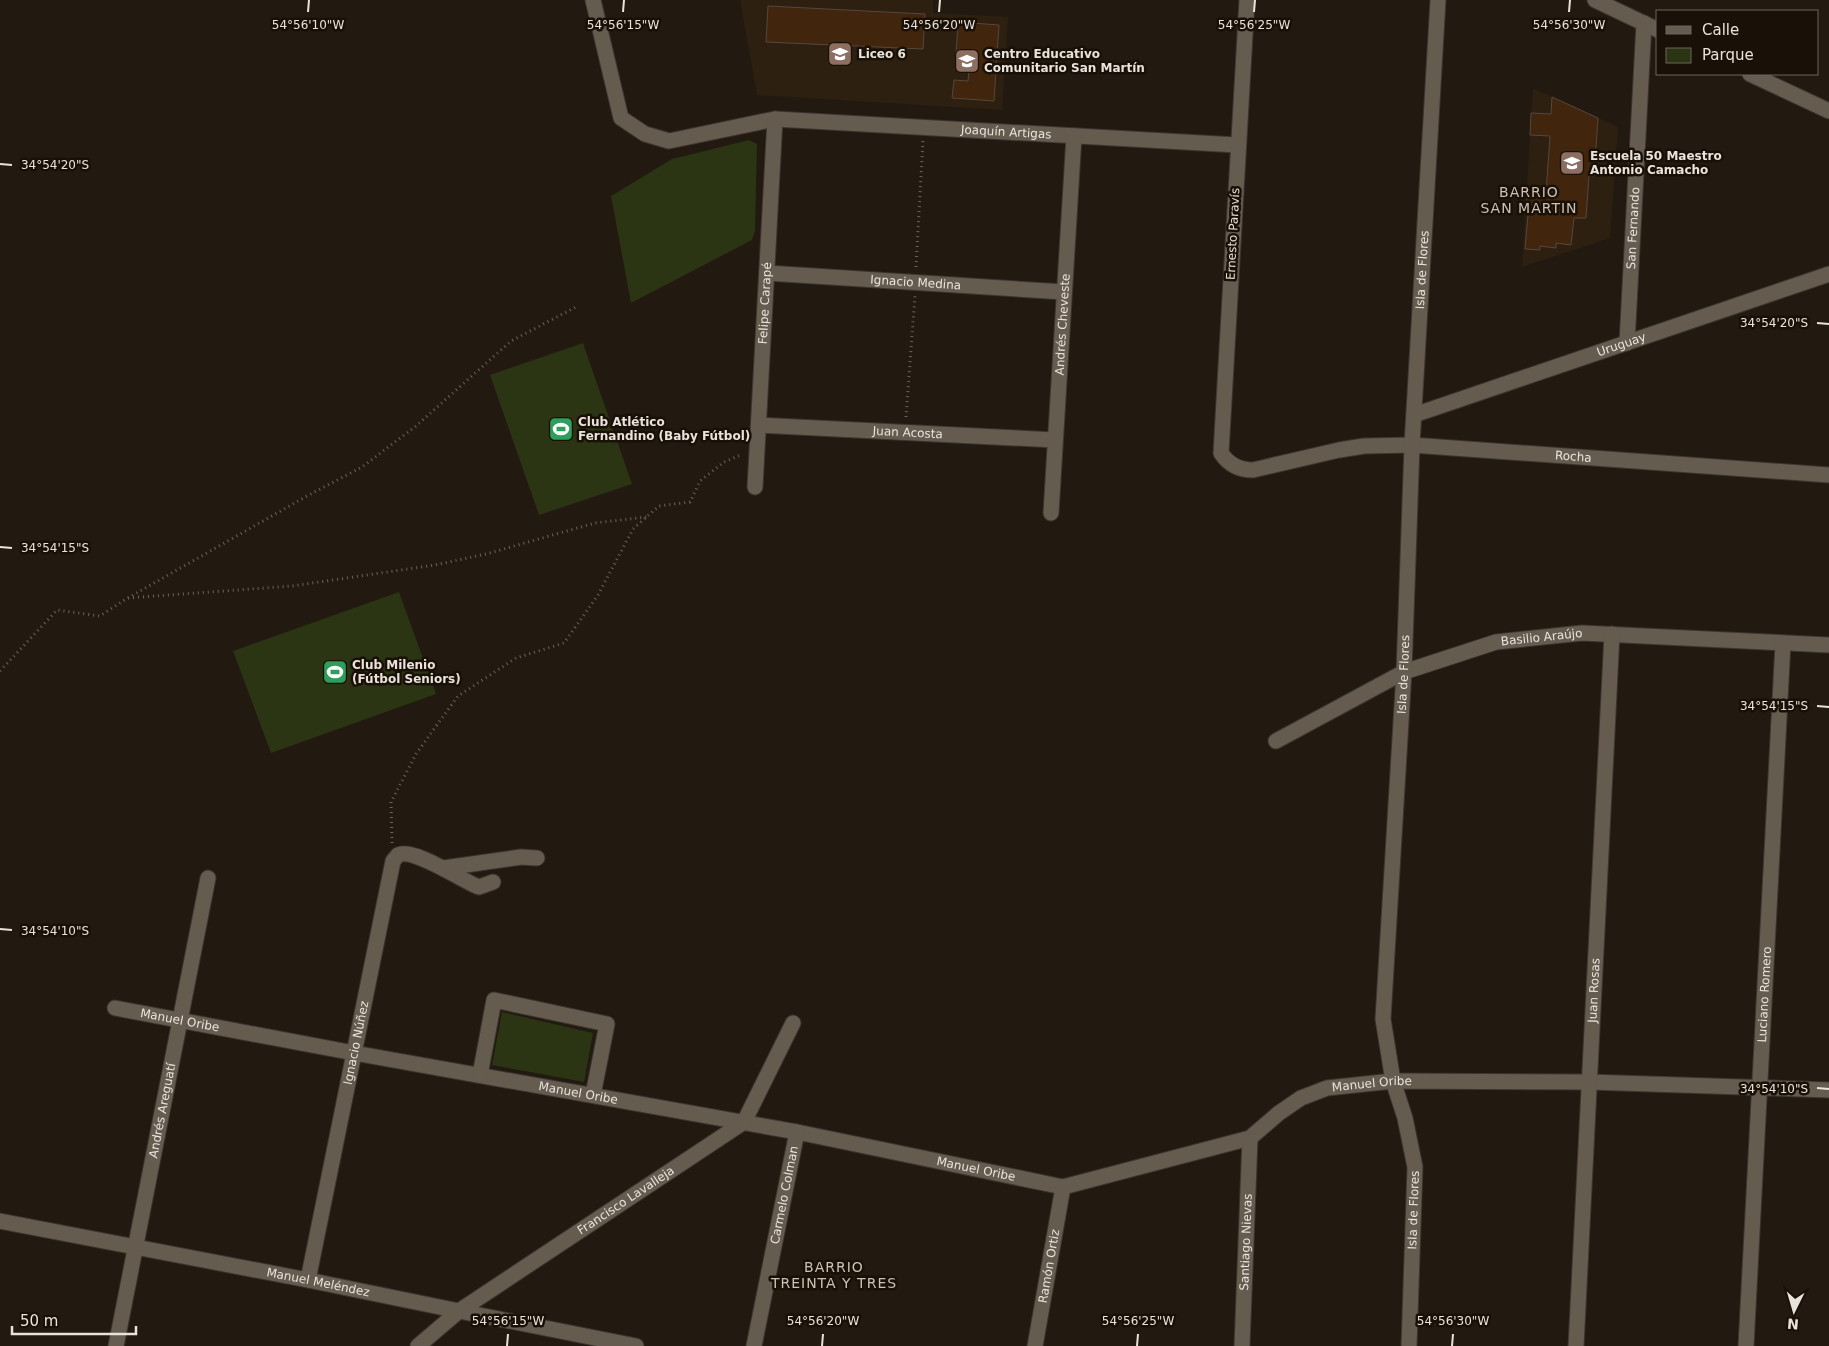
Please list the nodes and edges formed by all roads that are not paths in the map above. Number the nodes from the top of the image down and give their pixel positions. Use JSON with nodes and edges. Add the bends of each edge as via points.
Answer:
{"nodes":[{"id":1,"x":593,"y":0,"type":"edge"},
{"id":2,"x":1247,"y":0,"type":"edge"},
{"id":3,"x":1438,"y":0,"type":"edge"},
{"id":4,"x":1595,"y":0,"type":"edge"},
{"id":5,"x":1651,"y":26,"type":"edge"},
{"id":6,"x":1752,"y":75,"type":"edge"},
{"id":7,"x":1829,"y":112,"type":"edge"},
{"id":8,"x":775,"y":119,"type":"junction"},
{"id":9,"x":1074,"y":136,"type":"junction"},
{"id":10,"x":1238,"y":145,"type":"junction"},
{"id":11,"x":766,"y":272,"type":"junction"},
{"id":12,"x":1829,"y":274,"type":"edge"},
{"id":13,"x":1064,"y":292,"type":"junction"},
{"id":14,"x":1627,"y":343,"type":"junction"},
{"id":15,"x":1414,"y":415,"type":"junction"},
{"id":16,"x":759,"y":424,"type":"junction"},
{"id":17,"x":1055,"y":440,"type":"junction"},
{"id":18,"x":1412,"y":445,"type":"junction"},
{"id":19,"x":1318,"y":454,"type":"joint"},
{"id":20,"x":1829,"y":475,"type":"edge"},
{"id":21,"x":755,"y":487,"type":"dead end"},
{"id":22,"x":1051,"y":513,"type":"dead end"},
{"id":23,"x":1612,"y":634,"type":"junction"},
{"id":24,"x":1783,"y":643,"type":"junction"},
{"id":25,"x":1829,"y":645,"type":"edge"},
{"id":26,"x":1404,"y":672,"type":"junction"},
{"id":27,"x":1276,"y":741,"type":"dead end"},
{"id":28,"x":537,"y":858,"type":"dead end"},
{"id":29,"x":444,"y":868,"type":"junction"},
{"id":30,"x":208,"y":878,"type":"dead end"},
{"id":31,"x":493,"y":882,"type":"dead end"},
{"id":32,"x":115,"y":1008,"type":"dead end"},
{"id":33,"x":181,"y":1020,"type":"junction"},
{"id":34,"x":793,"y":1023,"type":"dead end"},
{"id":35,"x":354,"y":1053,"type":"junction"},
{"id":36,"x":480,"y":1075,"type":"junction"},
{"id":37,"x":1393,"y":1081,"type":"junction"},
{"id":38,"x":1589,"y":1082,"type":"junction"},
{"id":39,"x":1760,"y":1088,"type":"junction"},
{"id":40,"x":1829,"y":1090,"type":"edge"},
{"id":41,"x":593,"y":1095,"type":"junction"},
{"id":42,"x":744,"y":1122,"type":"junction"},
{"id":43,"x":797,"y":1132,"type":"junction"},
{"id":44,"x":1250,"y":1138,"type":"junction"},
{"id":45,"x":1063,"y":1187,"type":"junction"},
{"id":46,"x":0,"y":1221,"type":"edge"},
{"id":47,"x":135,"y":1248,"type":"junction"},
{"id":48,"x":308,"y":1280,"type":"junction"},
{"id":49,"x":459,"y":1312,"type":"junction"},
{"id":50,"x":117,"y":1345,"type":"edge"},
{"id":51,"x":418,"y":1346,"type":"edge"},
{"id":52,"x":636,"y":1346,"type":"edge"},
{"id":53,"x":754,"y":1346,"type":"edge"},
{"id":54,"x":1035,"y":1346,"type":"edge"},
{"id":55,"x":1242,"y":1346,"type":"edge"},
{"id":56,"x":1409,"y":1346,"type":"edge"},
{"id":57,"x":1576,"y":1346,"type":"edge"},
{"id":58,"x":1746,"y":1346,"type":"edge"}],
"edges":[{"from":1,"to":8,"type":"street","name":"Joaquín Artigas","via":[[621,118],[645,134],[669,141]]},
{"from":2,"to":10,"type":"street","name":"Ernesto Paravís"},
{"from":3,"to":15,"type":"street","name":"Isla de Flores"},
{"from":4,"to":5,"type":"street"},
{"from":5,"to":14,"type":"street","name":"San Fernando"},
{"from":6,"to":7,"type":"street"},
{"from":8,"to":9,"type":"street","name":"Joaquín Artigas"},
{"from":8,"to":11,"type":"street","name":"Felipe Carapé"},
{"from":9,"to":10,"type":"street","name":"Joaquín Artigas"},
{"from":9,"to":13,"type":"street","name":"Andrés Cheveste"},
{"from":10,"to":19,"type":"street","name":"Ernesto Paravís","via":[[1221,453],[1230,464],[1245,470]]},
{"from":11,"to":13,"type":"street","name":"Ignacio Medina"},
{"from":11,"to":16,"type":"street","name":"Felipe Carapé"},
{"from":12,"to":14,"type":"street","name":"Uruguay"},
{"from":13,"to":17,"type":"street","name":"Andrés Cheveste"},
{"from":14,"to":15,"type":"street","name":"Uruguay"},
{"from":15,"to":18,"type":"street","name":"Isla de Flores"},
{"from":16,"to":17,"type":"street","name":"Juan Acosta"},
{"from":16,"to":21,"type":"street","name":"Felipe Carapé"},
{"from":17,"to":22,"type":"street","name":"Andrés Cheveste"},
{"from":18,"to":19,"type":"street","name":"Rocha","via":[[1364,446]]},
{"from":18,"to":20,"type":"street","name":"Rocha"},
{"from":18,"to":26,"type":"street","name":"Isla de Flores"},
{"from":23,"to":24,"type":"street","name":"Basilio Araújo"},
{"from":23,"to":26,"type":"street","name":"Basilio Araújo","via":[[1582,633],[1496,642]]},
{"from":23,"to":38,"type":"street","name":"Juan Rosas"},
{"from":24,"to":25,"type":"street","name":"Basilio Araújo"},
{"from":24,"to":39,"type":"street","name":"Luciano Romero"},
{"from":26,"to":27,"type":"street","name":"Basilio Araújo"},
{"from":26,"to":37,"type":"street","name":"Isla de Flores","via":[[1383,1019]]},
{"from":28,"to":29,"type":"street","via":[[521,857]]},
{"from":29,"to":31,"type":"street","via":[[479,887]]},
{"from":29,"to":35,"type":"street","name":"Ignacio Núñez","via":[[409,853],[398,855],[393,861]]},
{"from":30,"to":33,"type":"street","name":"Andrés Areguatí"},
{"from":32,"to":33,"type":"street","name":"Manuel Oribe"},
{"from":33,"to":35,"type":"street","name":"Manuel Oribe"},
{"from":33,"to":47,"type":"street","name":"Andrés Areguatí"},
{"from":34,"to":42,"type":"street","name":"Francisco Lavalleja"},
{"from":35,"to":36,"type":"street","name":"Manuel Oribe"},
{"from":35,"to":48,"type":"street","name":"Ignacio Núñez"},
{"from":36,"to":41,"type":"street","name":"Manuel Oribe"},
{"from":36,"to":41,"type":"street","via":[[494,1000],[606,1024]]},
{"from":37,"to":38,"type":"street","name":"Manuel Oribe"},
{"from":37,"to":44,"type":"street","name":"Manuel Oribe","via":[[1328,1088],[1301,1098]]},
{"from":37,"to":56,"type":"street","name":"Isla de Flores","via":[[1415,1167]]},
{"from":38,"to":39,"type":"street","name":"Manuel Oribe"},
{"from":38,"to":57,"type":"street","name":"Juan Rosas"},
{"from":39,"to":40,"type":"street","name":"Manuel Oribe"},
{"from":39,"to":58,"type":"street","name":"Luciano Romero"},
{"from":41,"to":42,"type":"street","name":"Manuel Oribe"},
{"from":42,"to":43,"type":"street","name":"Manuel Oribe"},
{"from":42,"to":49,"type":"street","name":"Francisco Lavalleja"},
{"from":43,"to":45,"type":"street","name":"Manuel Oribe"},
{"from":43,"to":53,"type":"street","name":"Carmelo Colman"},
{"from":44,"to":45,"type":"street","name":"Manuel Oribe"},
{"from":44,"to":55,"type":"street","name":"Santiago Nievas"},
{"from":45,"to":54,"type":"street","name":"Ramón Ortiz"},
{"from":46,"to":47,"type":"street","name":"Manuel Meléndez"},
{"from":47,"to":48,"type":"street","name":"Manuel Meléndez"},
{"from":47,"to":50,"type":"street","name":"Andrés Areguatí"},
{"from":48,"to":49,"type":"street","name":"Manuel Meléndez"},
{"from":49,"to":51,"type":"street","name":"Francisco Lavalleja"},
{"from":49,"to":52,"type":"street","name":"Manuel Meléndez"}]}
